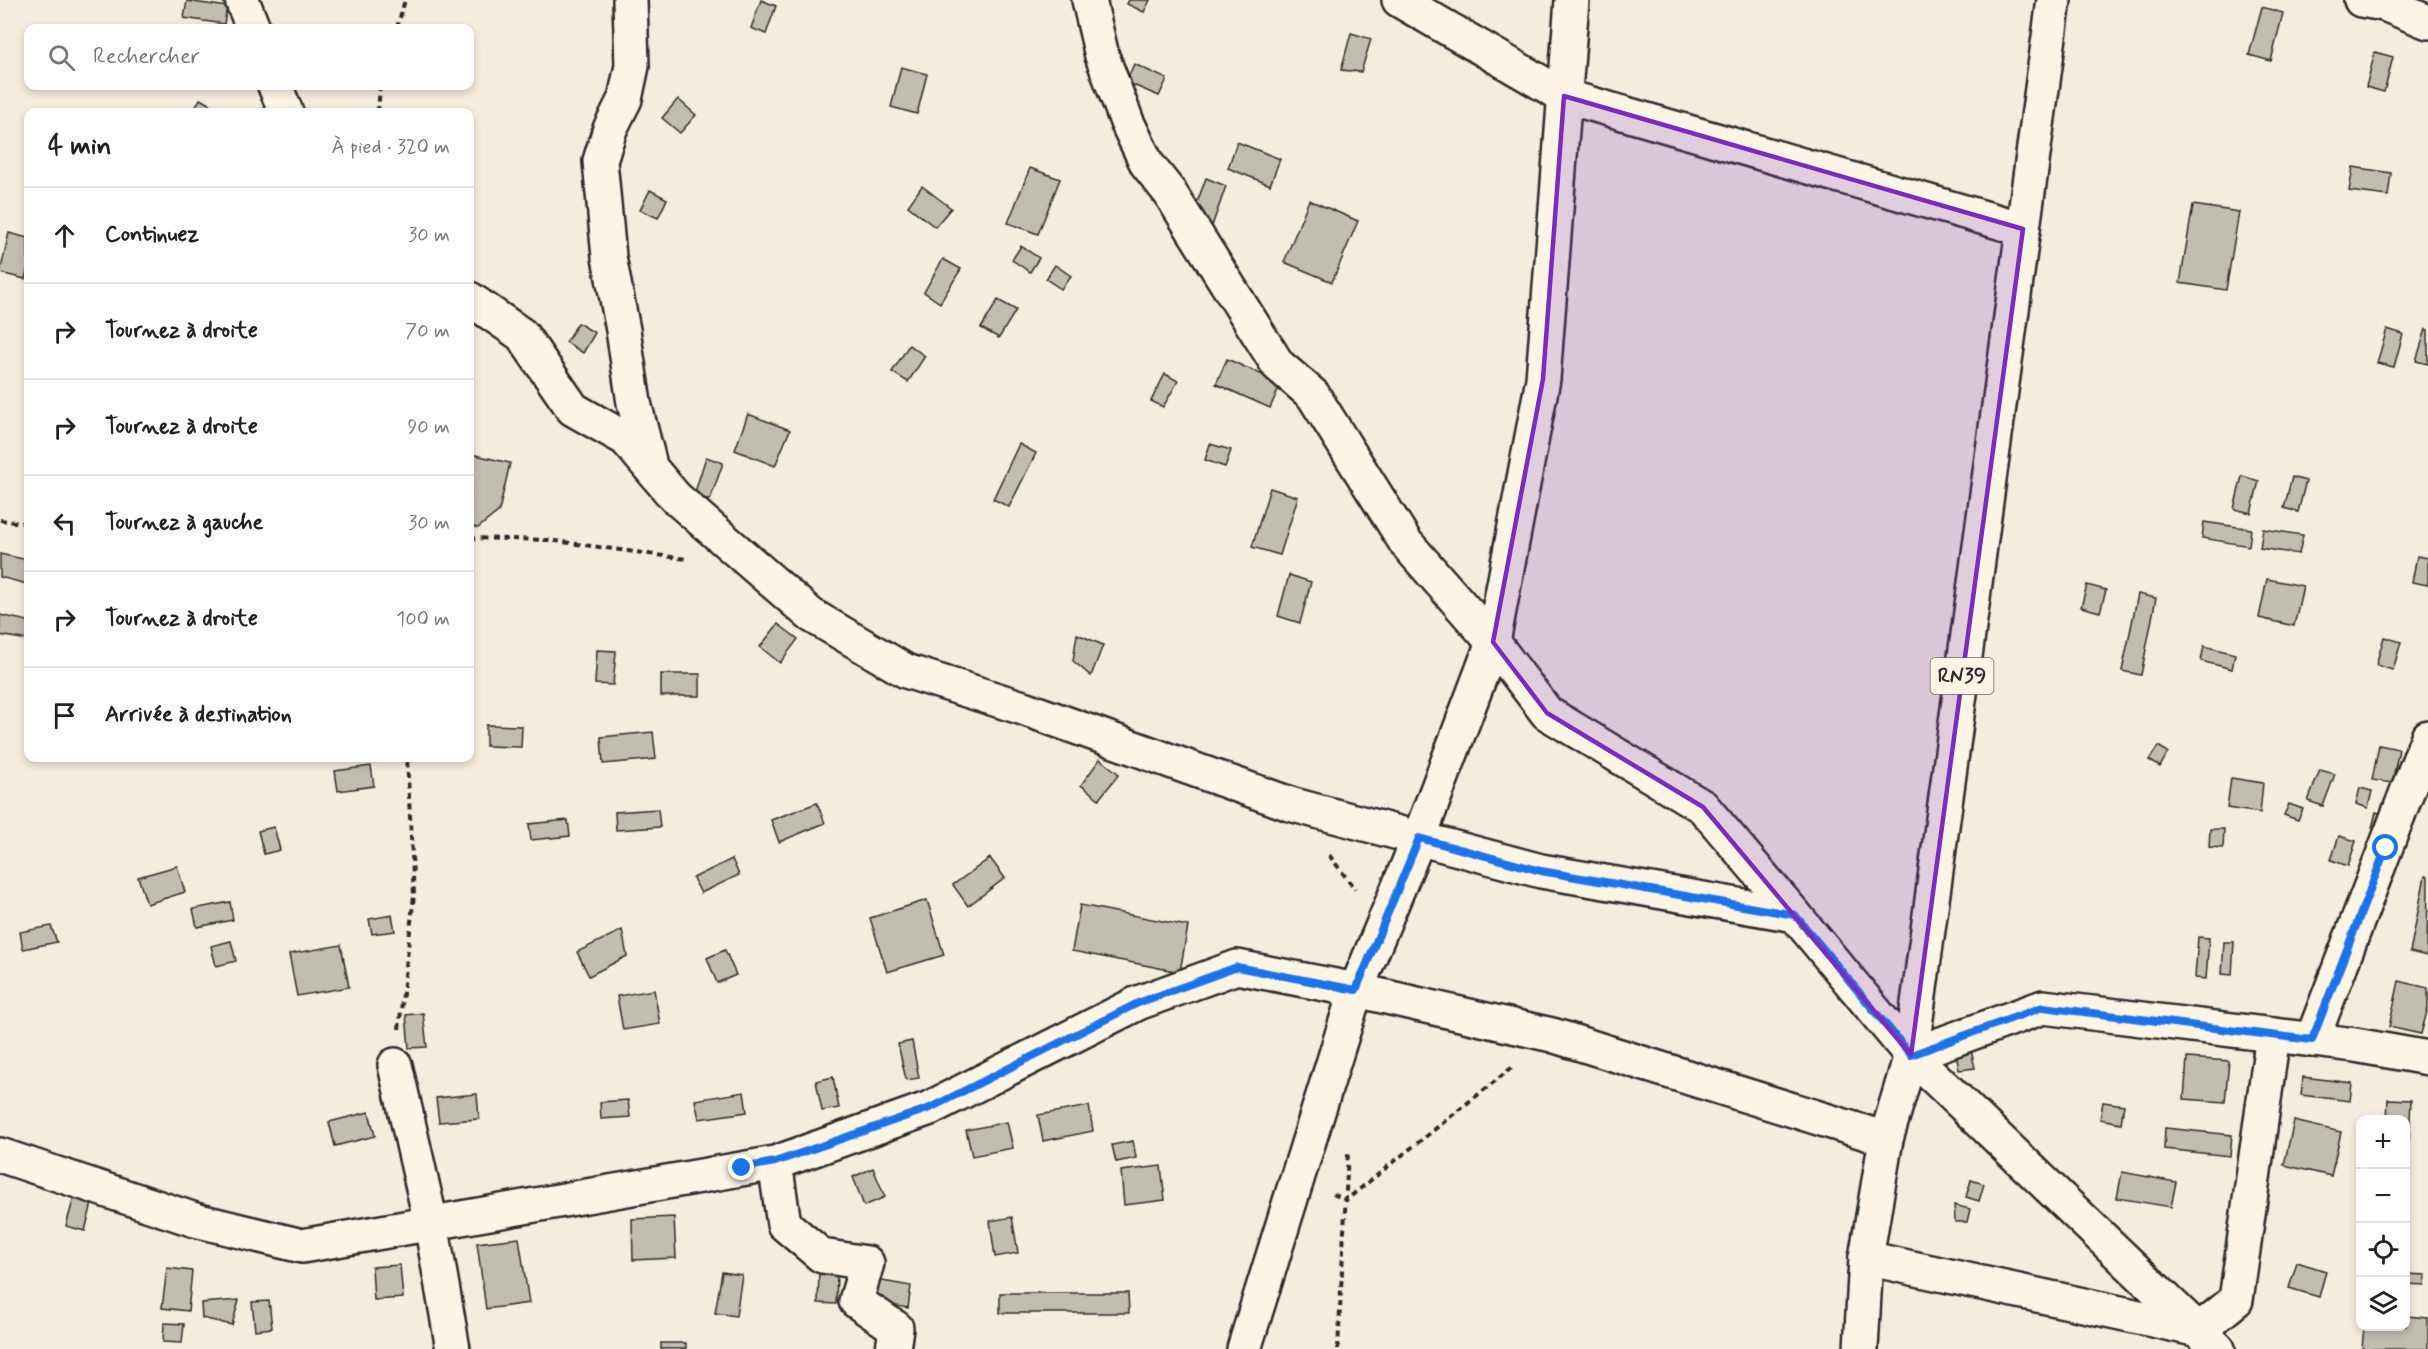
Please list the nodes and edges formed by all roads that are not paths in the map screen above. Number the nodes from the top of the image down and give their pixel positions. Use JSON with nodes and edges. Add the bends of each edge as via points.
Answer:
{"nodes":[{"id":1,"x":242,"y":0,"type":"edge"},
{"id":2,"x":630,"y":0,"type":"edge"},
{"id":3,"x":1089,"y":0,"type":"edge"},
{"id":4,"x":1399,"y":0,"type":"edge"},
{"id":5,"x":1572,"y":0,"type":"edge"},
{"id":6,"x":2054,"y":0,"type":"edge"},
{"id":7,"x":2361,"y":0,"type":"edge"},
{"id":8,"x":2428,"y":22,"type":"edge"},
{"id":9,"x":251,"y":24,"type":"edge"},
{"id":10,"x":277,"y":90,"type":"edge"},
{"id":11,"x":1564,"y":96,"type":"junction"},
{"id":12,"x":284,"y":108,"type":"edge"},
{"id":13,"x":2023,"y":229,"type":"junction"},
{"id":14,"x":474,"y":302,"type":"edge"},
{"id":15,"x":651,"y":469,"type":"junction"},
{"id":16,"x":1493,"y":642,"type":"junction"},
{"id":17,"x":2428,"y":737,"type":"edge"},
{"id":18,"x":2421,"y":775,"type":"edge"},
{"id":19,"x":1419,"y":838,"type":"junction"},
{"id":20,"x":1795,"y":915,"type":"junction"},
{"id":21,"x":1356,"y":990,"type":"junction"},
{"id":22,"x":2273,"y":1035,"type":"junction"},
{"id":23,"x":2312,"y":1040,"type":"junction"},
{"id":24,"x":1911,"y":1055,"type":"junction"},
{"id":25,"x":2428,"y":1058,"type":"edge"},
{"id":26,"x":395,"y":1065,"type":"road end"},
{"id":27,"x":1886,"y":1139,"type":"junction"},
{"id":28,"x":0,"y":1155,"type":"edge"},
{"id":29,"x":775,"y":1162,"type":"junction"},
{"id":30,"x":432,"y":1223,"type":"junction"},
{"id":31,"x":1866,"y":1258,"type":"junction"},
{"id":32,"x":2208,"y":1339,"type":"edge"},
{"id":33,"x":453,"y":1349,"type":"edge"},
{"id":34,"x":893,"y":1349,"type":"edge"},
{"id":35,"x":1244,"y":1349,"type":"edge"},
{"id":36,"x":1861,"y":1349,"type":"edge"}],
"edges":[{"from":1,"to":9,"type":"main road"},
{"from":2,"to":15,"type":"main road","via":[[632,66],[625,99],[600,161],[609,258],[634,403]]},
{"from":3,"to":16,"type":"main road","via":[[1102,56],[1147,164],[1170,193],[1278,365],[1313,394],[1406,543]]},
{"from":4,"to":11,"type":"main road"},
{"from":5,"to":11,"type":"main road"},
{"from":6,"to":13,"type":"main road","number":"RN39"},
{"from":7,"to":8,"type":"main road","via":[[2384,4]]},
{"from":10,"to":12,"type":"main road"},
{"from":11,"to":13,"type":"main road"},
{"from":11,"to":16,"type":"main road","via":[[1543,380]]},
{"from":13,"to":24,"type":"main road","number":"RN39"},
{"from":14,"to":15,"type":"main road","via":[[522,335],[573,409],[626,439]]},
{"from":15,"to":19,"type":"main road","via":[[675,497],[811,615],[906,671],[1023,708],[1290,804]]},
{"from":16,"to":19,"type":"main road"},
{"from":16,"to":20,"type":"main road","via":[[1547,713],[1703,807]]},
{"from":17,"to":18,"type":"main road"},
{"from":18,"to":23,"type":"main road"},
{"from":19,"to":20,"type":"main road","via":[[1541,871]]},
{"from":19,"to":21,"type":"main road"},
{"from":20,"to":24,"type":"main road"},
{"from":21,"to":27,"type":"main road","via":[[1552,1035]]},
{"from":21,"to":29,"type":"main road","via":[[1237,967],[1138,1003],[930,1108]]},
{"from":21,"to":35,"type":"main road"},
{"from":22,"to":23,"type":"main road"},
{"from":22,"to":24,"type":"main road","via":[[2043,1007]]},
{"from":22,"to":32,"type":"main road","via":[[2236,1300]]},
{"from":23,"to":25,"type":"main road"},
{"from":24,"to":27,"type":"main road","number":"RN39"},
{"from":24,"to":32,"type":"main road"},
{"from":26,"to":30,"type":"main road"},
{"from":27,"to":31,"type":"main road","number":"RN39"},
{"from":28,"to":30,"type":"main road","via":[[195,1220],[302,1246]]},
{"from":29,"to":30,"type":"main road"},
{"from":29,"to":34,"type":"main road","via":[[784,1224],[822,1256],[867,1263],[856,1301],[896,1328]]},
{"from":30,"to":33,"type":"main road"},
{"from":31,"to":32,"type":"main road"},
{"from":31,"to":36,"type":"main road","number":"RN39"}]}
